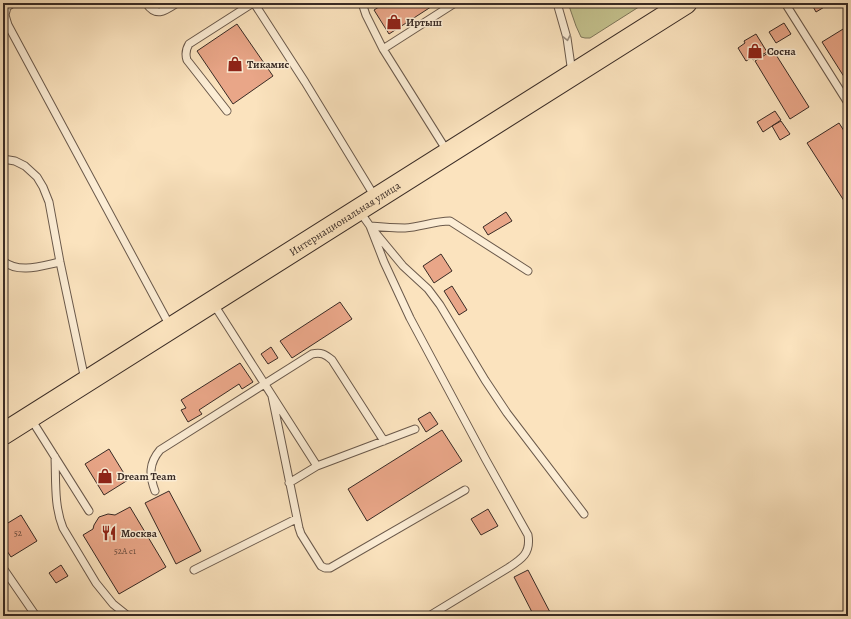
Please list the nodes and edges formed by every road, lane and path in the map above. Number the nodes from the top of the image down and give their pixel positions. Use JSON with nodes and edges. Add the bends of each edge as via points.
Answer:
{"nodes":[{"id":1,"x":13,"y":3,"type":"edge"},
{"id":2,"x":146,"y":3,"type":"edge"},
{"id":3,"x":178,"y":3,"type":"edge"},
{"id":4,"x":254,"y":3,"type":"edge"},
{"id":5,"x":362,"y":3,"type":"edge"},
{"id":6,"x":455,"y":3,"type":"edge"},
{"id":7,"x":557,"y":3,"type":"edge"},
{"id":8,"x":686,"y":3,"type":"edge"},
{"id":9,"x":785,"y":3,"type":"edge"},
{"id":10,"x":383,"y":48,"type":"junction"},
{"id":11,"x":572,"y":75,"type":"junction"},
{"id":12,"x":848,"y":103,"type":"edge"},
{"id":13,"x":227,"y":112,"type":"dead end"},
{"id":14,"x":448,"y":153,"type":"junction"},
{"id":15,"x":3,"y":159,"type":"edge"},
{"id":16,"x":368,"y":212,"type":"junction"},
{"id":17,"x":3,"y":261,"type":"edge"},
{"id":18,"x":60,"y":262,"type":"junction"},
{"id":19,"x":528,"y":271,"type":"dead end"},
{"id":20,"x":212,"y":302,"type":"junction"},
{"id":21,"x":171,"y":328,"type":"junction"},
{"id":22,"x":86,"y":382,"type":"junction"},
{"id":23,"x":265,"y":384,"type":"junction"},
{"id":24,"x":272,"y":396,"type":"junction"},
{"id":25,"x":30,"y":417,"type":"junction"},
{"id":26,"x":415,"y":429,"type":"dead end"},
{"id":27,"x":3,"y":434,"type":"edge"},
{"id":28,"x":384,"y":441,"type":"junction"},
{"id":29,"x":55,"y":457,"type":"junction"},
{"id":30,"x":317,"y":466,"type":"junction"},
{"id":31,"x":290,"y":483,"type":"junction"},
{"id":32,"x":465,"y":490,"type":"dead end"},
{"id":33,"x":155,"y":491,"type":"dead end"},
{"id":34,"x":89,"y":510,"type":"dead end"},
{"id":35,"x":584,"y":514,"type":"dead end"},
{"id":36,"x":296,"y":519,"type":"junction"},
{"id":37,"x":3,"y":568,"type":"edge"},
{"id":38,"x":194,"y":570,"type":"dead end"},
{"id":39,"x":36,"y":616,"type":"edge"},
{"id":40,"x":128,"y":616,"type":"edge"},
{"id":41,"x":429,"y":616,"type":"edge"}],
"edges":[{"from":1,"to":21,"type":"lane","via":[[5,15],[8,25]]},
{"from":2,"to":3,"type":"lane","via":[[154,12],[166,11]]},
{"from":4,"to":13,"type":"lane","via":[[186,48],[187,60]]},
{"from":4,"to":16,"type":"lane","via":[[305,82]]},
{"from":5,"to":10,"type":"lane"},
{"from":6,"to":10,"type":"lane"},
{"from":7,"to":11,"type":"lane","one_way":true,"via":[[567,38]]},
{"from":8,"to":11,"type":"main road","name":"Интернациональная улица"},
{"from":9,"to":12,"type":"lane"},
{"from":10,"to":14,"type":"lane"},
{"from":11,"to":14,"type":"main road","name":"Интернациональная улица"},
{"from":14,"to":16,"type":"main road","name":"Интернациональная улица"},
{"from":15,"to":18,"type":"lane","via":[[25,166],[43,187],[49,202]]},
{"from":16,"to":19,"type":"lane","via":[[405,228],[450,221]]},
{"from":16,"to":20,"type":"main road","name":"Интернациональная улица"},
{"from":16,"to":35,"type":"lane","via":[[403,266],[428,289],[508,413]]},
{"from":16,"to":41,"type":"lane","via":[[384,262],[410,318],[528,535],[526,553],[520,560]]},
{"from":17,"to":18,"type":"lane","via":[[9,266],[23,269]]},
{"from":18,"to":22,"type":"lane"},
{"from":20,"to":21,"type":"main road","name":"Интернациональная улица"},
{"from":20,"to":23,"type":"lane"},
{"from":21,"to":22,"type":"main road","name":"Интернациональная улица"},
{"from":22,"to":25,"type":"main road","name":"Интернациональная улица"},
{"from":23,"to":24,"type":"lane"},
{"from":23,"to":28,"type":"lane","via":[[312,354],[320,352],[327,355]]},
{"from":23,"to":33,"type":"lane","via":[[160,450],[155,456],[151,471]]},
{"from":24,"to":30,"type":"lane"},
{"from":24,"to":31,"type":"lane"},
{"from":25,"to":27,"type":"main road","name":"Интернациональная улица"},
{"from":25,"to":29,"type":"lane"},
{"from":26,"to":28,"type":"lane"},
{"from":28,"to":30,"type":"lane"},
{"from":29,"to":34,"type":"lane"},
{"from":29,"to":40,"type":"lane","via":[[57,509],[62,528],[96,583],[113,604]]},
{"from":30,"to":31,"type":"lane"},
{"from":31,"to":36,"type":"lane"},
{"from":32,"to":36,"type":"lane","via":[[330,568],[321,566],[301,534]]},
{"from":36,"to":38,"type":"lane"},
{"from":37,"to":39,"type":"lane"}]}
